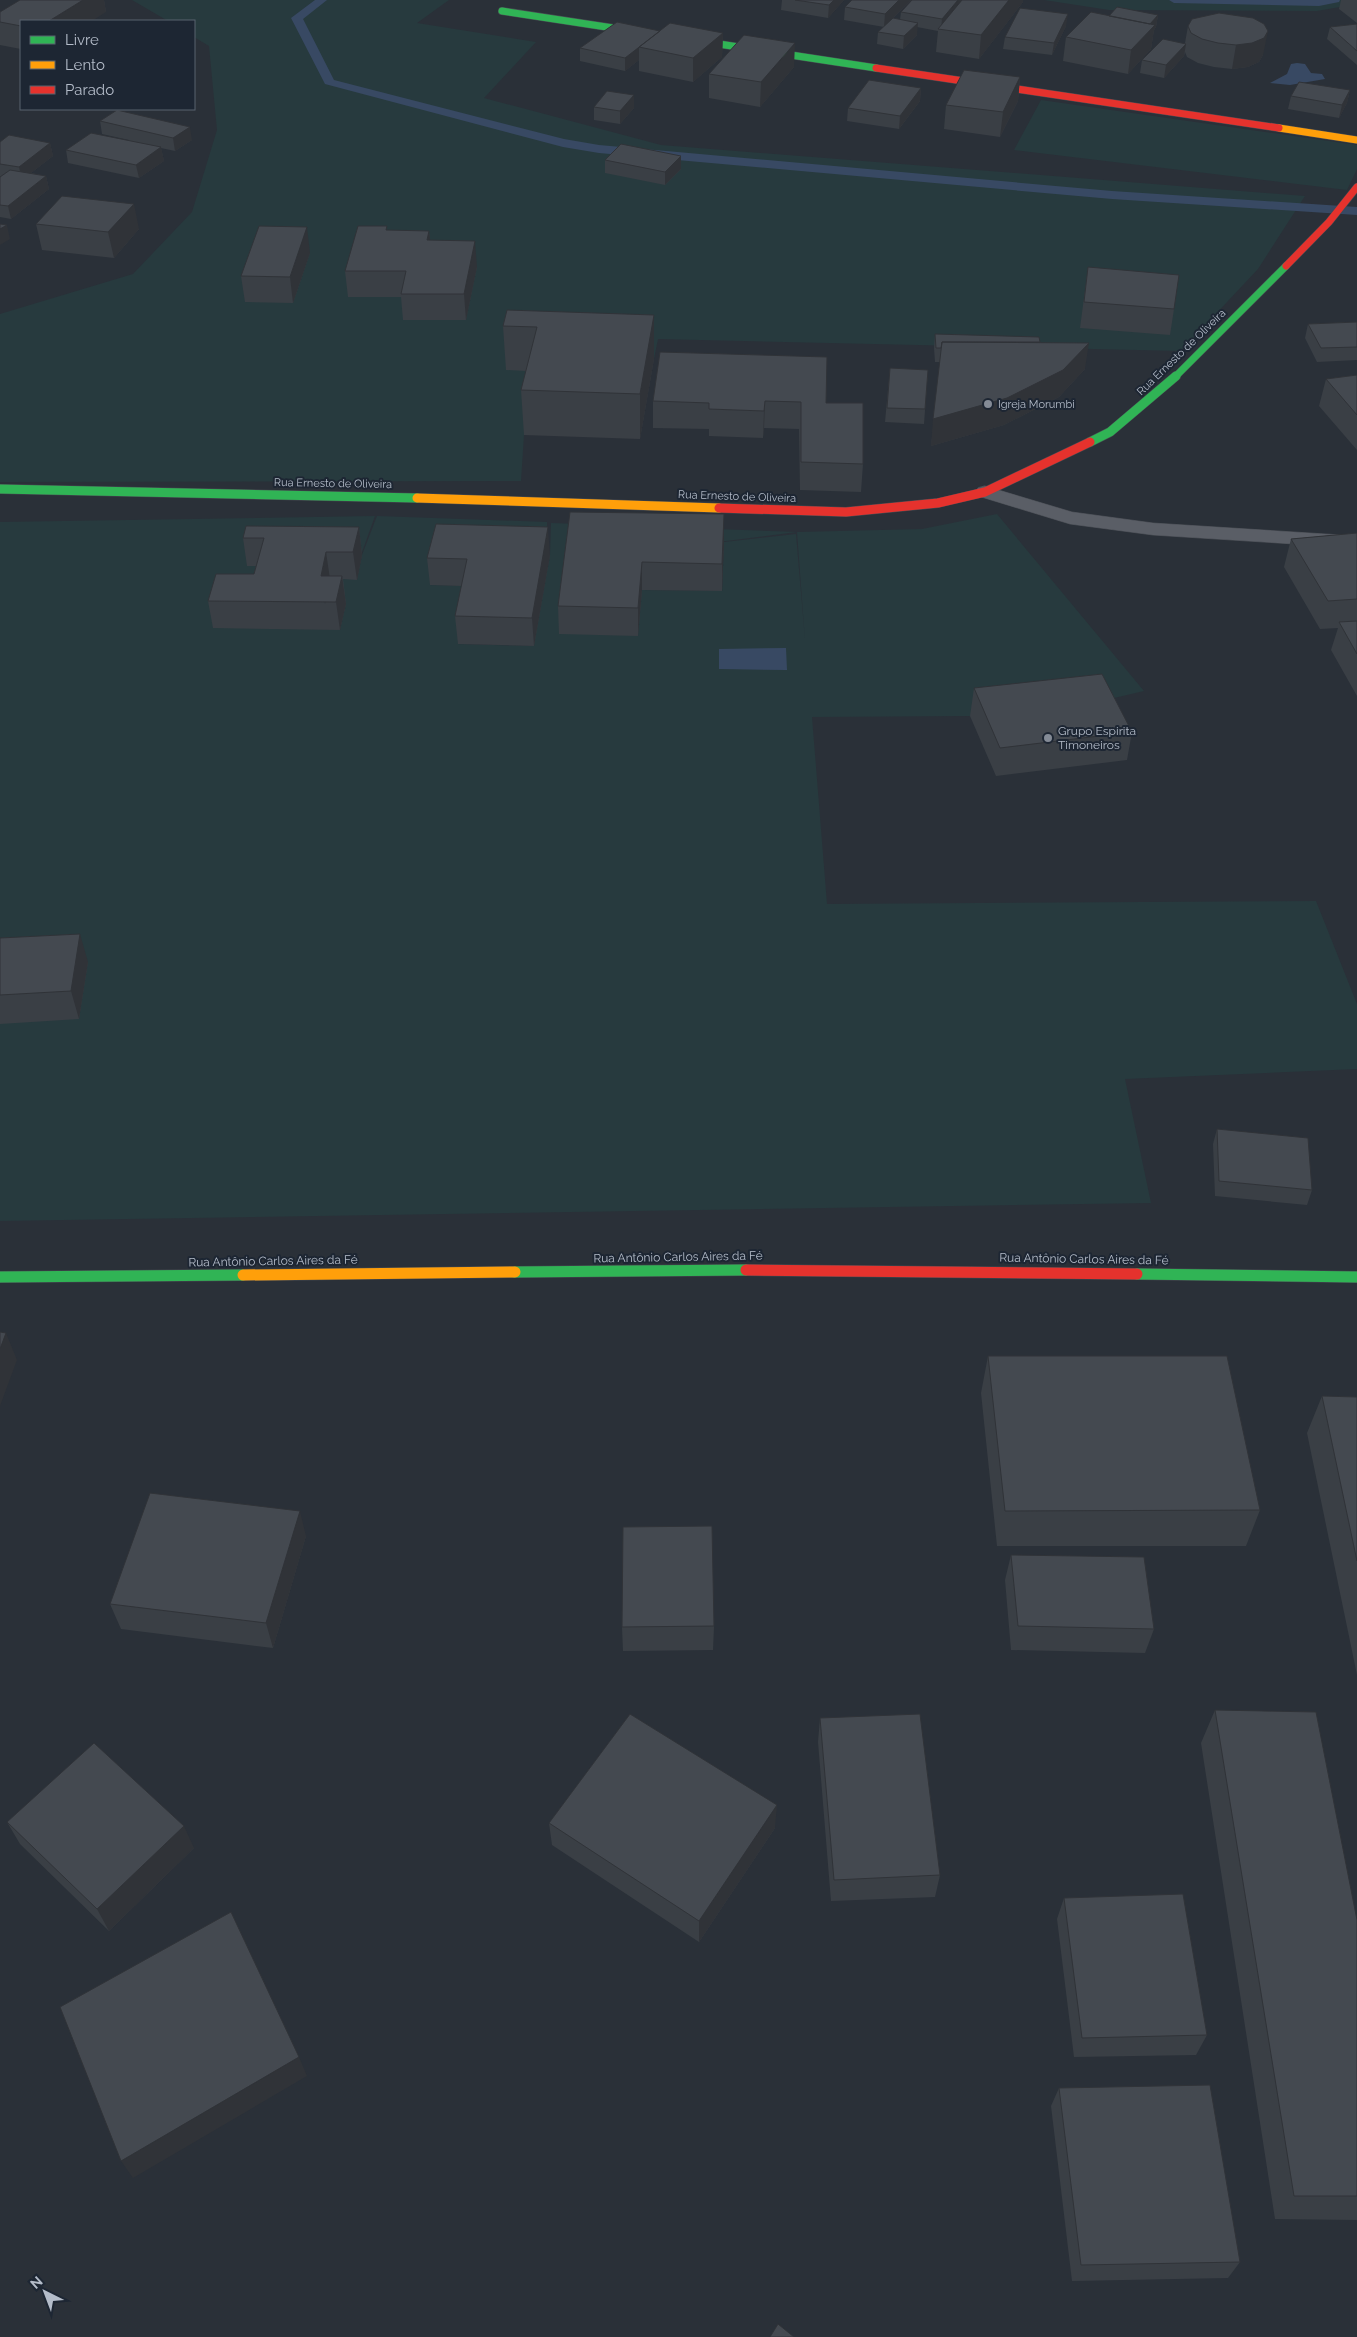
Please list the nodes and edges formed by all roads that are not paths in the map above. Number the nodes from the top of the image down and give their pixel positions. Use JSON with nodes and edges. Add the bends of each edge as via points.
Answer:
{"nodes":[{"id":1,"x":502,"y":11,"type":"dead end"},
{"id":2,"x":1357,"y":140,"type":"edge"},
{"id":3,"x":1357,"y":187,"type":"edge"},
{"id":4,"x":0,"y":489,"type":"edge"},
{"id":5,"x":985,"y":492,"type":"junction"},
{"id":6,"x":1357,"y":542,"type":"edge"},
{"id":7,"x":0,"y":1277,"type":"edge"},
{"id":8,"x":1357,"y":1278,"type":"edge"}],
"edges":[{"from":1,"to":2,"type":"street"},
{"from":3,"to":5,"type":"street","name":"Rua Ernesto de Oliveira","via":[[1329,222],[1181,372],[1146,403],[1110,432]]},
{"from":4,"to":5,"type":"street","name":"Rua Ernesto de Oliveira","via":[[379,496],[846,512],[938,504]]},
{"from":5,"to":6,"type":"street","via":[[1088,520],[1153,529]]},
{"from":7,"to":8,"type":"street","name":"Rua Antônio Carlos Aires da Fé","via":[[829,1269]]}]}
